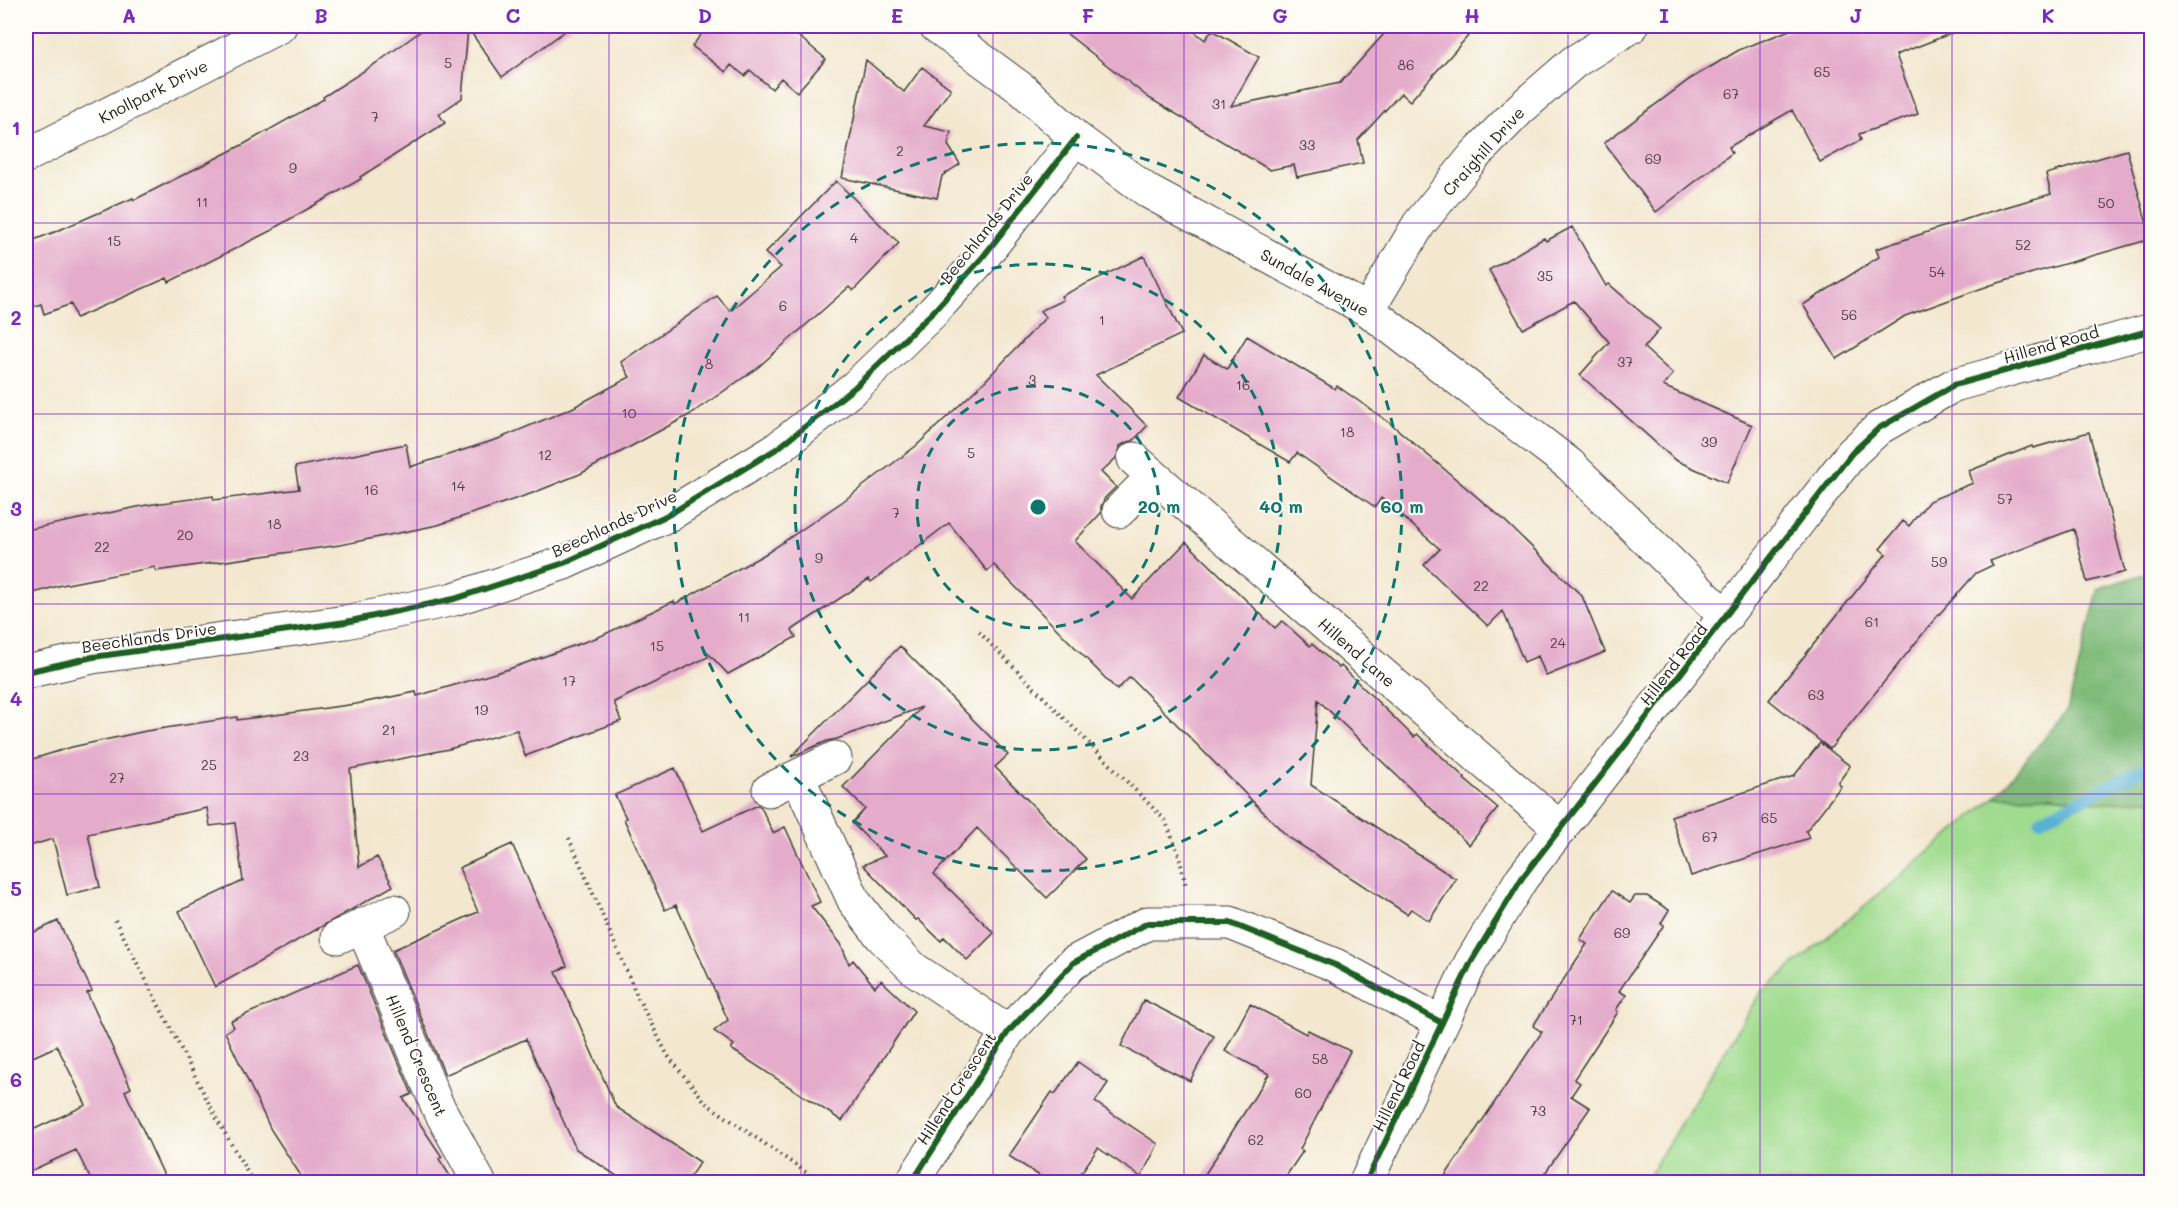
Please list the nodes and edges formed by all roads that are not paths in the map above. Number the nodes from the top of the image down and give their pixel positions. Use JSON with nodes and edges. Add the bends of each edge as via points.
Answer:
{"nodes":[{"id":1,"x":280,"y":26,"type":"edge"},
{"id":2,"x":936,"y":26,"type":"edge"},
{"id":3,"x":1632,"y":26,"type":"edge"},
{"id":4,"x":1076,"y":138,"type":"junction"},
{"id":5,"x":26,"y":156,"type":"edge"},
{"id":6,"x":1368,"y":310,"type":"junction"},
{"id":7,"x":2151,"y":330,"type":"edge"},
{"id":8,"x":1119,"y":511,"type":"dead end"},
{"id":9,"x":1726,"y":617,"type":"junction"},
{"id":10,"x":26,"y":672,"type":"edge"},
{"id":11,"x":835,"y":758,"type":"dead end"},
{"id":12,"x":1561,"y":829,"type":"junction"},
{"id":13,"x":394,"y":911,"type":"dead end"},
{"id":14,"x":1442,"y":1023,"type":"junction"},
{"id":15,"x":1008,"y":1032,"type":"junction"},
{"id":16,"x":479,"y":1182,"type":"edge"},
{"id":17,"x":912,"y":1182,"type":"edge"},
{"id":18,"x":1366,"y":1182,"type":"edge"}],
"edges":[{"from":1,"to":5,"type":"street","name":"Knollpark Drive"},
{"from":2,"to":4,"type":"street","name":"Sundale Avenue","via":[[1023,90]]},
{"from":3,"to":6,"type":"street","name":"Craighill Drive","via":[[1575,62],[1520,109],[1476,155],[1419,224]]},
{"from":4,"to":6,"type":"street","name":"Sundale Avenue","via":[[1149,192]]},
{"from":4,"to":10,"type":"street","name":"Beechlands Drive","via":[[982,258],[855,387],[778,448],[670,514],[564,563],[454,599],[346,622],[93,657]]},
{"from":6,"to":9,"type":"street","name":"Sundale Avenue","via":[[1569,464]]},
{"from":7,"to":9,"type":"street","name":"Hillend Road","via":[[1954,385],[1880,428],[1852,453]]},
{"from":8,"to":12,"type":"street","name":"Hillend Lane","via":[[1143,468]]},
{"from":9,"to":12,"type":"street","name":"Hillend Road"},
{"from":11,"to":15,"type":"street","name":"Hillend Crescent","via":[[783,783],[854,901],[914,969]]},
{"from":12,"to":14,"type":"street","name":"Hillend Road","via":[[1522,878],[1471,962]]},
{"from":13,"to":16,"type":"street","name":"Hillend Crescent","via":[[350,931]]},
{"from":14,"to":15,"type":"street","name":"Hillend Crescent","via":[[1335,965],[1230,923],[1148,923],[1073,963]]},
{"from":14,"to":18,"type":"street","name":"Hillend Road"},
{"from":15,"to":17,"type":"street","name":"Hillend Crescent"}]}
